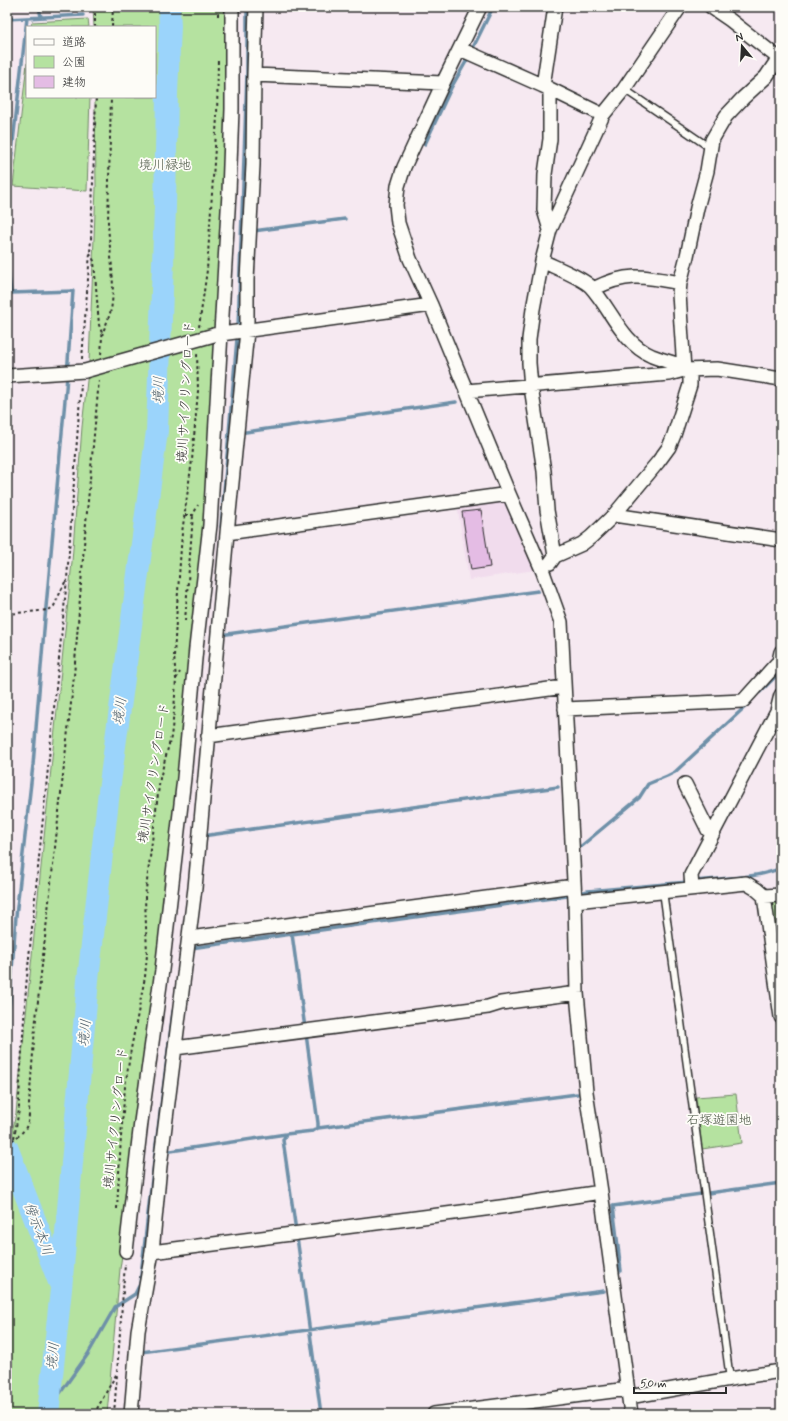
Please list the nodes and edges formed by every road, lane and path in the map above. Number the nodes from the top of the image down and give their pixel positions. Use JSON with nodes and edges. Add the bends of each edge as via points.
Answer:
{"nodes":[{"id":1,"x":95,"y":7,"type":"edge"},
{"id":2,"x":113,"y":7,"type":"edge"},
{"id":3,"x":218,"y":7,"type":"edge"},
{"id":4,"x":232,"y":7,"type":"edge"},
{"id":5,"x":256,"y":7,"type":"edge"},
{"id":6,"x":480,"y":7,"type":"edge"},
{"id":7,"x":555,"y":7,"type":"edge"},
{"id":8,"x":680,"y":7,"type":"edge"},
{"id":9,"x":711,"y":7,"type":"edge"},
{"id":10,"x":218,"y":21,"type":"dead end"},
{"id":11,"x":95,"y":26,"type":"edge"},
{"id":12,"x":112,"y":26,"type":"edge"},
{"id":13,"x":460,"y":49,"type":"junction"},
{"id":14,"x":218,"y":51,"type":"dead end"},
{"id":15,"x":780,"y":60,"type":"edge"},
{"id":16,"x":254,"y":75,"type":"junction"},
{"id":17,"x":443,"y":83,"type":"junction"},
{"id":18,"x":547,"y":88,"type":"junction"},
{"id":19,"x":624,"y":90,"type":"junction"},
{"id":20,"x":96,"y":98,"type":"edge"},
{"id":21,"x":111,"y":98,"type":"edge"},
{"id":22,"x":603,"y":115,"type":"junction"},
{"id":23,"x":711,"y":146,"type":"junction"},
{"id":24,"x":550,"y":230,"type":"junction"},
{"id":25,"x":90,"y":253,"type":"junction"},
{"id":26,"x":542,"y":261,"type":"junction"},
{"id":27,"x":680,"y":282,"type":"junction"},
{"id":28,"x":593,"y":289,"type":"junction"},
{"id":29,"x":431,"y":305,"type":"junction"},
{"id":30,"x":199,"y":328,"type":"dead end"},
{"id":31,"x":247,"y":331,"type":"junction"},
{"id":32,"x":103,"y":334,"type":"junction"},
{"id":33,"x":221,"y":334,"type":"junction"},
{"id":34,"x":198,"y":352,"type":"dead end"},
{"id":35,"x":101,"y":357,"type":"dead end"},
{"id":36,"x":686,"y":369,"type":"junction"},
{"id":37,"x":83,"y":371,"type":"junction"},
{"id":38,"x":7,"y":376,"type":"edge"},
{"id":39,"x":100,"y":376,"type":"dead end"},
{"id":40,"x":781,"y":379,"type":"edge"},
{"id":41,"x":531,"y":387,"type":"junction"},
{"id":42,"x":466,"y":392,"type":"junction"},
{"id":43,"x":509,"y":494,"type":"junction"},
{"id":44,"x":193,"y":515,"type":"dead end"},
{"id":45,"x":614,"y":515,"type":"junction"},
{"id":46,"x":227,"y":533,"type":"junction"},
{"id":47,"x":781,"y":540,"type":"edge"},
{"id":48,"x":555,"y":556,"type":"junction"},
{"id":49,"x":543,"y":572,"type":"junction"},
{"id":50,"x":67,"y":578,"type":"junction"},
{"id":51,"x":7,"y":614,"type":"edge"},
{"id":52,"x":185,"y":625,"type":"dead end"},
{"id":53,"x":780,"y":659,"type":"edge"},
{"id":54,"x":181,"y":671,"type":"dead end"},
{"id":55,"x":176,"y":680,"type":"junction"},
{"id":56,"x":564,"y":687,"type":"junction"},
{"id":57,"x":781,"y":695,"type":"edge"},
{"id":58,"x":566,"y":709,"type":"junction"},
{"id":59,"x":208,"y":736,"type":"junction"},
{"id":60,"x":685,"y":784,"type":"dead end"},
{"id":61,"x":713,"y":833,"type":"junction"},
{"id":62,"x":574,"y":886,"type":"junction"},
{"id":63,"x":692,"y":888,"type":"junction"},
{"id":64,"x":663,"y":891,"type":"junction"},
{"id":65,"x":781,"y":895,"type":"edge"},
{"id":66,"x":764,"y":896,"type":"junction"},
{"id":67,"x":575,"y":901,"type":"junction"},
{"id":68,"x":190,"y":938,"type":"junction"},
{"id":69,"x":577,"y":993,"type":"junction"},
{"id":70,"x":781,"y":1017,"type":"edge"},
{"id":71,"x":175,"y":1048,"type":"junction"},
{"id":72,"x":14,"y":1139,"type":"junction"},
{"id":73,"x":7,"y":1144,"type":"edge"},
{"id":74,"x":601,"y":1192,"type":"junction"},
{"id":75,"x":117,"y":1210,"type":"dead end"},
{"id":76,"x":126,"y":1251,"type":"joint"},
{"id":77,"x":152,"y":1252,"type":"junction"},
{"id":78,"x":781,"y":1371,"type":"edge"},
{"id":79,"x":117,"y":1373,"type":"junction"},
{"id":80,"x":730,"y":1379,"type":"junction"},
{"id":81,"x":628,"y":1393,"type":"junction"},
{"id":82,"x":94,"y":1414,"type":"edge"},
{"id":83,"x":114,"y":1414,"type":"edge"},
{"id":84,"x":131,"y":1414,"type":"edge"},
{"id":85,"x":434,"y":1414,"type":"edge"},
{"id":86,"x":631,"y":1414,"type":"edge"}],
"edges":[{"from":1,"to":11,"type":"path"},
{"from":2,"to":12,"type":"path"},
{"from":3,"to":10,"type":"path"},
{"from":4,"to":33,"type":"street","via":[[232,109]]},
{"from":5,"to":16,"type":"street"},
{"from":6,"to":13,"type":"street"},
{"from":7,"to":18,"type":"street"},
{"from":8,"to":19,"type":"street"},
{"from":9,"to":15,"type":"street"},
{"from":13,"to":17,"type":"street"},
{"from":13,"to":18,"type":"street"},
{"from":14,"to":30,"type":"path","name":"境川サイクリングロード","via":[[217,117],[207,270]]},
{"from":15,"to":23,"type":"street","via":[[726,116],[716,131]]},
{"from":16,"to":17,"type":"street"},
{"from":16,"to":31,"type":"street"},
{"from":17,"to":29,"type":"street","via":[[404,167],[396,204],[398,223],[410,259]]},
{"from":18,"to":22,"type":"street"},
{"from":18,"to":24,"type":"street","via":[[550,139],[545,174],[544,210]]},
{"from":19,"to":22,"type":"street"},
{"from":19,"to":23,"type":"lane"},
{"from":20,"to":25,"type":"path"},
{"from":21,"to":32,"type":"path","via":[[108,239],[112,257],[112,302],[111,313]]},
{"from":22,"to":24,"type":"street"},
{"from":23,"to":27,"type":"street"},
{"from":24,"to":26,"type":"street"},
{"from":25,"to":32,"type":"path","via":[[94,261],[99,325]]},
{"from":25,"to":37,"type":"path"},
{"from":26,"to":28,"type":"street"},
{"from":26,"to":41,"type":"street","via":[[529,339]]},
{"from":27,"to":28,"type":"street","via":[[637,276],[614,279]]},
{"from":27,"to":36,"type":"street"},
{"from":28,"to":36,"type":"street","via":[[623,331],[638,346],[651,355]]},
{"from":29,"to":31,"type":"street"},
{"from":29,"to":42,"type":"street"},
{"from":31,"to":33,"type":"street"},
{"from":31,"to":46,"type":"street"},
{"from":32,"to":35,"type":"path"},
{"from":33,"to":37,"type":"street","bridge":true},
{"from":33,"to":76,"type":"street","via":[[210,524],[184,778]]},
{"from":34,"to":55,"type":"path","name":"境川サイクリングロード","via":[[193,453],[182,533],[176,621]]},
{"from":36,"to":40,"type":"street","via":[[717,369]]},
{"from":36,"to":41,"type":"street","via":[[669,374]]},
{"from":36,"to":45,"type":"street","via":[[690,385],[669,447]]},
{"from":37,"to":38,"type":"street"},
{"from":37,"to":50,"type":"path"},
{"from":39,"to":72,"type":"path","via":[[74,676],[35,1028],[30,1116],[22,1134]]},
{"from":41,"to":42,"type":"street"},
{"from":41,"to":48,"type":"street"},
{"from":42,"to":43,"type":"street"},
{"from":43,"to":46,"type":"street"},
{"from":43,"to":49,"type":"street"},
{"from":44,"to":52,"type":"path"},
{"from":45,"to":47,"type":"street"},
{"from":45,"to":48,"type":"street","via":[[582,544]]},
{"from":46,"to":59,"type":"street"},
{"from":48,"to":49,"type":"street"},
{"from":49,"to":56,"type":"street","via":[[561,622]]},
{"from":50,"to":51,"type":"path","via":[[54,606],[49,610]]},
{"from":50,"to":72,"type":"path","via":[[26,987],[19,1110]]},
{"from":53,"to":58,"type":"street","via":[[743,701]]},
{"from":54,"to":55,"type":"path"},
{"from":55,"to":75,"type":"path","name":"境川サイクリングロード","via":[[171,737],[160,778],[145,898],[147,955],[125,1088]]},
{"from":56,"to":58,"type":"street"},
{"from":56,"to":59,"type":"street"},
{"from":57,"to":61,"type":"street","via":[[777,711]]},
{"from":58,"to":62,"type":"street"},
{"from":59,"to":68,"type":"street"},
{"from":60,"to":61,"type":"street","via":[[708,830]]},
{"from":61,"to":63,"type":"street","via":[[691,874]]},
{"from":62,"to":67,"type":"street"},
{"from":62,"to":68,"type":"street"},
{"from":63,"to":64,"type":"street"},
{"from":63,"to":66,"type":"street","via":[[746,883]]},
{"from":64,"to":67,"type":"street"},
{"from":64,"to":80,"type":"lane"},
{"from":65,"to":66,"type":"street"},
{"from":66,"to":70,"type":"street"},
{"from":67,"to":69,"type":"street"},
{"from":68,"to":71,"type":"street"},
{"from":69,"to":71,"type":"street"},
{"from":69,"to":74,"type":"street","via":[[586,1092]]},
{"from":71,"to":77,"type":"street"},
{"from":72,"to":73,"type":"path"},
{"from":74,"to":77,"type":"street"},
{"from":74,"to":81,"type":"street"},
{"from":76,"to":79,"type":"path"},
{"from":77,"to":84,"type":"street","via":[[138,1331]]},
{"from":78,"to":80,"type":"street"},
{"from":79,"to":82,"type":"path"},
{"from":79,"to":83,"type":"path"},
{"from":80,"to":81,"type":"street"},
{"from":81,"to":85,"type":"street"},
{"from":81,"to":86,"type":"street"}]}
